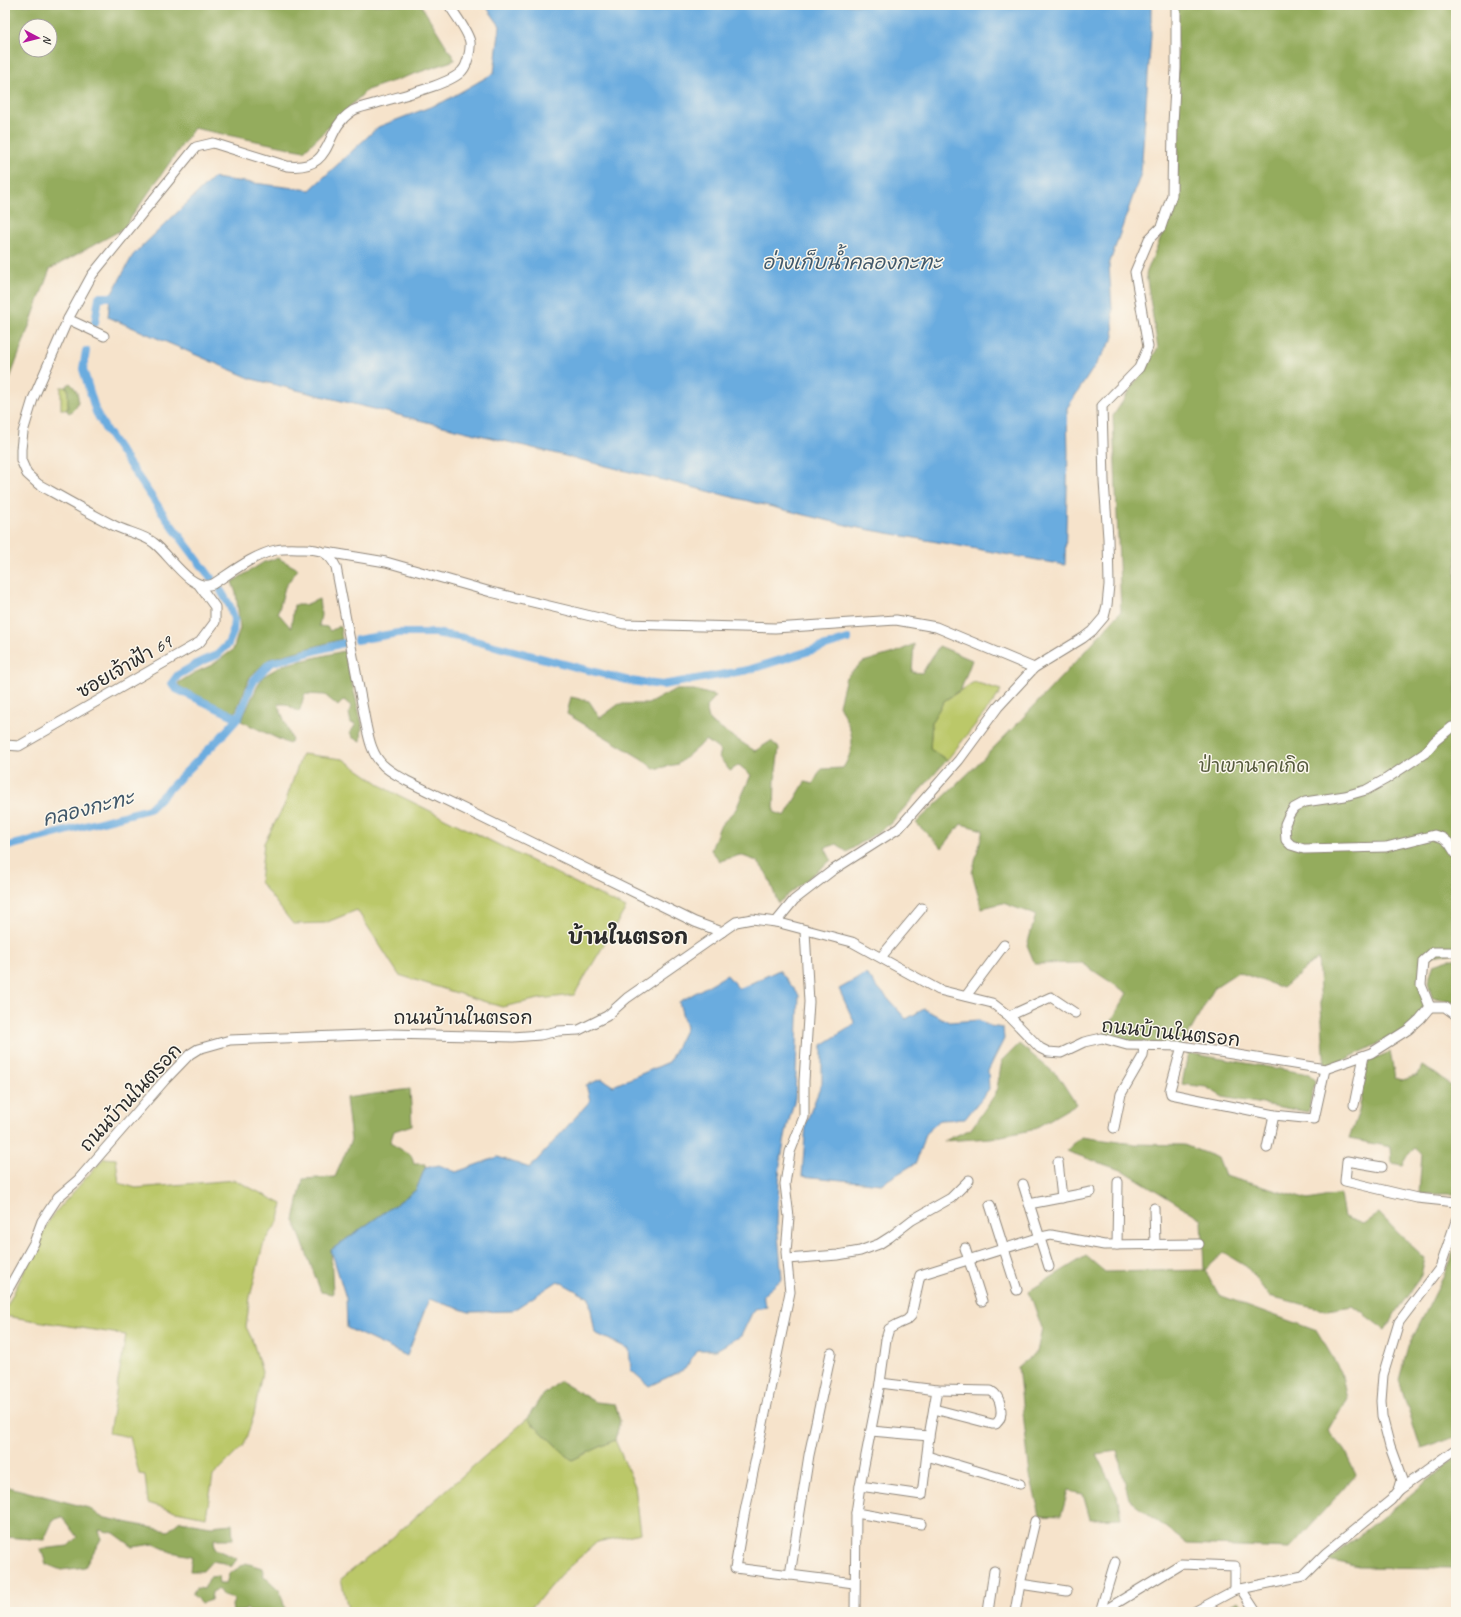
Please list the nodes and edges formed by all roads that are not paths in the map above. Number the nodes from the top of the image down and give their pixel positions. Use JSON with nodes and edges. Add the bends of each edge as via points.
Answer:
{"nodes":[{"id":1,"x":449,"y":5,"type":"edge"},
{"id":2,"x":1176,"y":5,"type":"edge"},
{"id":3,"x":68,"y":319,"type":"junction"},
{"id":4,"x":104,"y":336,"type":"dead end"},
{"id":5,"x":325,"y":552,"type":"junction"},
{"id":6,"x":199,"y":585,"type":"junction"},
{"id":7,"x":1034,"y":668,"type":"junction"},
{"id":8,"x":1456,"y":727,"type":"edge"},
{"id":9,"x":5,"y":745,"type":"edge"},
{"id":10,"x":1456,"y":854,"type":"edge"},
{"id":11,"x":922,"y":908,"type":"dead end"},
{"id":12,"x":776,"y":922,"type":"junction"},
{"id":13,"x":805,"y":931,"type":"junction"},
{"id":14,"x":722,"y":932,"type":"junction"},
{"id":15,"x":1004,"y":945,"type":"dead end"},
{"id":16,"x":1456,"y":952,"type":"edge"},
{"id":17,"x":882,"y":957,"type":"junction"},
{"id":18,"x":966,"y":996,"type":"junction"},
{"id":19,"x":1430,"y":1007,"type":"junction"},
{"id":20,"x":1075,"y":1013,"type":"dead end"},
{"id":21,"x":1456,"y":1015,"type":"edge"},
{"id":22,"x":1009,"y":1016,"type":"junction"},
{"id":23,"x":1144,"y":1045,"type":"junction"},
{"id":24,"x":1182,"y":1046,"type":"junction"},
{"id":25,"x":1364,"y":1056,"type":"junction"},
{"id":26,"x":1325,"y":1069,"type":"junction"},
{"id":27,"x":1354,"y":1105,"type":"dead end"},
{"id":28,"x":1274,"y":1115,"type":"junction"},
{"id":29,"x":1114,"y":1128,"type":"dead end"},
{"id":30,"x":1267,"y":1148,"type":"dead end"},
{"id":31,"x":1058,"y":1162,"type":"dead end"},
{"id":32,"x":1382,"y":1167,"type":"dead end"},
{"id":33,"x":969,"y":1180,"type":"dead end"},
{"id":34,"x":1118,"y":1182,"type":"dead end"},
{"id":35,"x":1022,"y":1184,"type":"dead end"},
{"id":36,"x":1091,"y":1192,"type":"dead end"},
{"id":37,"x":1062,"y":1198,"type":"junction"},
{"id":38,"x":1456,"y":1202,"type":"edge"},
{"id":39,"x":1029,"y":1204,"type":"junction"},
{"id":40,"x":990,"y":1205,"type":"dead end"},
{"id":41,"x":1154,"y":1208,"type":"dead end"},
{"id":42,"x":1456,"y":1222,"type":"edge"},
{"id":43,"x":1041,"y":1237,"type":"junction"},
{"id":44,"x":1199,"y":1244,"type":"dead end"},
{"id":45,"x":1117,"y":1245,"type":"junction"},
{"id":46,"x":1154,"y":1245,"type":"junction"},
{"id":47,"x":964,"y":1248,"type":"dead end"},
{"id":48,"x":1004,"y":1249,"type":"junction"},
{"id":49,"x":787,"y":1259,"type":"junction"},
{"id":50,"x":968,"y":1260,"type":"junction"},
{"id":51,"x":1049,"y":1267,"type":"dead end"},
{"id":52,"x":1017,"y":1290,"type":"dead end"},
{"id":53,"x":5,"y":1295,"type":"edge"},
{"id":54,"x":982,"y":1301,"type":"dead end"},
{"id":55,"x":831,"y":1353,"type":"dead end"},
{"id":56,"x":880,"y":1383,"type":"junction"},
{"id":57,"x":937,"y":1390,"type":"junction"},
{"id":58,"x":934,"y":1409,"type":"junction"},
{"id":59,"x":871,"y":1431,"type":"junction"},
{"id":60,"x":929,"y":1436,"type":"junction"},
{"id":61,"x":1456,"y":1449,"type":"edge"},
{"id":62,"x":927,"y":1456,"type":"junction"},
{"id":63,"x":1020,"y":1484,"type":"dead end"},
{"id":64,"x":860,"y":1486,"type":"junction"},
{"id":65,"x":1400,"y":1490,"type":"junction"},
{"id":66,"x":856,"y":1513,"type":"junction"},
{"id":67,"x":1035,"y":1521,"type":"dead end"},
{"id":68,"x":921,"y":1524,"type":"dead end"},
{"id":69,"x":1115,"y":1562,"type":"dead end"},
{"id":70,"x":994,"y":1571,"type":"dead end"},
{"id":71,"x":790,"y":1575,"type":"junction"},
{"id":72,"x":854,"y":1583,"type":"junction"},
{"id":73,"x":1020,"y":1584,"type":"junction"},
{"id":74,"x":1238,"y":1590,"type":"junction"},
{"id":75,"x":1068,"y":1591,"type":"dead end"},
{"id":76,"x":855,"y":1612,"type":"edge"},
{"id":77,"x":988,"y":1612,"type":"edge"},
{"id":78,"x":1015,"y":1612,"type":"edge"},
{"id":79,"x":1101,"y":1612,"type":"edge"},
{"id":80,"x":1194,"y":1612,"type":"edge"},
{"id":81,"x":1256,"y":1612,"type":"edge"}],
"edges":[{"from":1,"to":3,"type":"street","name":"ซอยเจ้าฟ้า 69","via":[[470,42],[468,58],[463,70],[456,77],[351,112],[339,124],[322,156],[311,165],[300,168],[213,143],[196,147],[92,274]]},
{"from":2,"to":7,"type":"street","via":[[1172,195],[1161,227],[1149,239],[1136,272],[1148,347],[1139,368],[1102,406],[1108,538],[1107,605],[1104,617],[1092,631]]},
{"from":3,"to":4,"type":"street"},
{"from":3,"to":6,"type":"street","name":"ซอยเจ้าฟ้า 69","via":[[33,399],[24,432],[21,460],[27,474],[38,484],[116,527],[153,542],[185,576]]},
{"from":5,"to":6,"type":"street","via":[[310,549],[275,550],[248,561],[213,584]]},
{"from":5,"to":7,"type":"street","via":[[386,562],[491,592],[624,624],[775,628],[896,620],[936,627]]},
{"from":5,"to":14,"type":"street","via":[[332,558],[336,567],[370,743],[384,766],[407,781],[695,922]]},
{"from":6,"to":9,"type":"street","name":"ซอยเจ้าฟ้า 69","via":[[215,607],[215,622],[200,642],[19,746]]},
{"from":7,"to":12,"type":"street","via":[[998,707],[959,760],[900,828],[833,870],[794,900]]},
{"from":8,"to":10,"type":"street","via":[[1452,727],[1425,753],[1386,779],[1366,790],[1305,802],[1294,808],[1285,824],[1286,840],[1291,845],[1304,849],[1386,847],[1434,835],[1449,843]]},
{"from":11,"to":17,"type":"street"},
{"from":12,"to":13,"type":"street","name":"ถนนบ้านในตรอก"},
{"from":12,"to":14,"type":"street","name":"ถนนบ้านในตรอก","via":[[752,919],[736,922]]},
{"from":13,"to":17,"type":"street","name":"ถนนบ้านในตรอก","via":[[852,942]]},
{"from":13,"to":49,"type":"street","via":[[809,1002],[804,1117],[790,1152],[785,1184],[790,1217]]},
{"from":14,"to":53,"type":"street","name":"ถนนบ้านในตรอก","via":[[627,998],[607,1016],[579,1030],[513,1037],[390,1034],[230,1040],[198,1049],[168,1076],[78,1180],[58,1197],[42,1221],[34,1243]]},
{"from":15,"to":18,"type":"street"},
{"from":16,"to":19,"type":"street","via":[[1433,952],[1423,961],[1421,985]]},
{"from":17,"to":18,"type":"street","name":"ถนนบ้านในตรอก","via":[[939,990]]},
{"from":18,"to":22,"type":"street","name":"ถนนบ้านในตรอก","via":[[992,1003]]},
{"from":19,"to":21,"type":"street","via":[[1445,1007]]},
{"from":19,"to":25,"type":"street","name":"ถนนบ้านในตรอก","via":[[1409,1029]]},
{"from":20,"to":22,"type":"street","via":[[1051,997]]},
{"from":22,"to":23,"type":"street","name":"ถนนบ้านในตรอก","via":[[1040,1048],[1048,1052],[1061,1053],[1084,1042],[1102,1038],[1127,1045]]},
{"from":23,"to":24,"type":"street","name":"ถนนบ้านในตรอก"},
{"from":23,"to":29,"type":"street","via":[[1143,1056],[1121,1094]]},
{"from":24,"to":26,"type":"street","name":"ถนนบ้านในตรอก"},
{"from":24,"to":28,"type":"street","via":[[1171,1094]]},
{"from":25,"to":26,"type":"street","name":"ถนนบ้านในตรอก"},
{"from":25,"to":27,"type":"street"},
{"from":26,"to":28,"type":"street","via":[[1314,1120]]},
{"from":28,"to":30,"type":"street"},
{"from":31,"to":37,"type":"street"},
{"from":32,"to":38,"type":"street","via":[[1347,1161],[1345,1181],[1416,1198]]},
{"from":33,"to":49,"type":"street","via":[[951,1198],[912,1220],[879,1244],[838,1255]]},
{"from":34,"to":45,"type":"street"},
{"from":35,"to":39,"type":"street"},
{"from":36,"to":37,"type":"street"},
{"from":37,"to":39,"type":"street"},
{"from":39,"to":43,"type":"street"},
{"from":40,"to":48,"type":"street"},
{"from":41,"to":46,"type":"street"},
{"from":42,"to":65,"type":"street","via":[[1440,1268],[1399,1322],[1383,1375],[1382,1416],[1402,1480]]},
{"from":43,"to":45,"type":"street","via":[[1051,1236]]},
{"from":43,"to":48,"type":"street"},
{"from":43,"to":51,"type":"street"},
{"from":44,"to":46,"type":"street"},
{"from":45,"to":46,"type":"street"},
{"from":47,"to":50,"type":"street"},
{"from":48,"to":50,"type":"street"},
{"from":48,"to":52,"type":"street"},
{"from":49,"to":71,"type":"street","via":[[790,1292],[735,1568]]},
{"from":50,"to":54,"type":"street"},
{"from":50,"to":56,"type":"street","via":[[920,1275],[911,1316],[889,1330]]},
{"from":55,"to":71,"type":"street","via":[[809,1455]]},
{"from":56,"to":57,"type":"street"},
{"from":56,"to":59,"type":"street"},
{"from":57,"to":58,"type":"street"},
{"from":57,"to":58,"type":"street","via":[[991,1392],[998,1397],[1001,1413],[996,1424],[992,1424]]},
{"from":58,"to":60,"type":"street"},
{"from":59,"to":60,"type":"street"},
{"from":59,"to":64,"type":"street"},
{"from":60,"to":62,"type":"street"},
{"from":61,"to":65,"type":"street"},
{"from":62,"to":63,"type":"street"},
{"from":62,"to":64,"type":"street","via":[[922,1495]]},
{"from":64,"to":66,"type":"street"},
{"from":65,"to":74,"type":"street","via":[[1303,1576]]},
{"from":66,"to":68,"type":"street"},
{"from":66,"to":72,"type":"street"},
{"from":67,"to":73,"type":"street"},
{"from":69,"to":79,"type":"street"},
{"from":70,"to":77,"type":"street"},
{"from":71,"to":72,"type":"street"},
{"from":72,"to":76,"type":"street"},
{"from":73,"to":75,"type":"street"},
{"from":73,"to":78,"type":"street"},
{"from":74,"to":79,"type":"street","via":[[1234,1566],[1182,1564]]},
{"from":74,"to":80,"type":"street"},
{"from":74,"to":81,"type":"street"}]}
